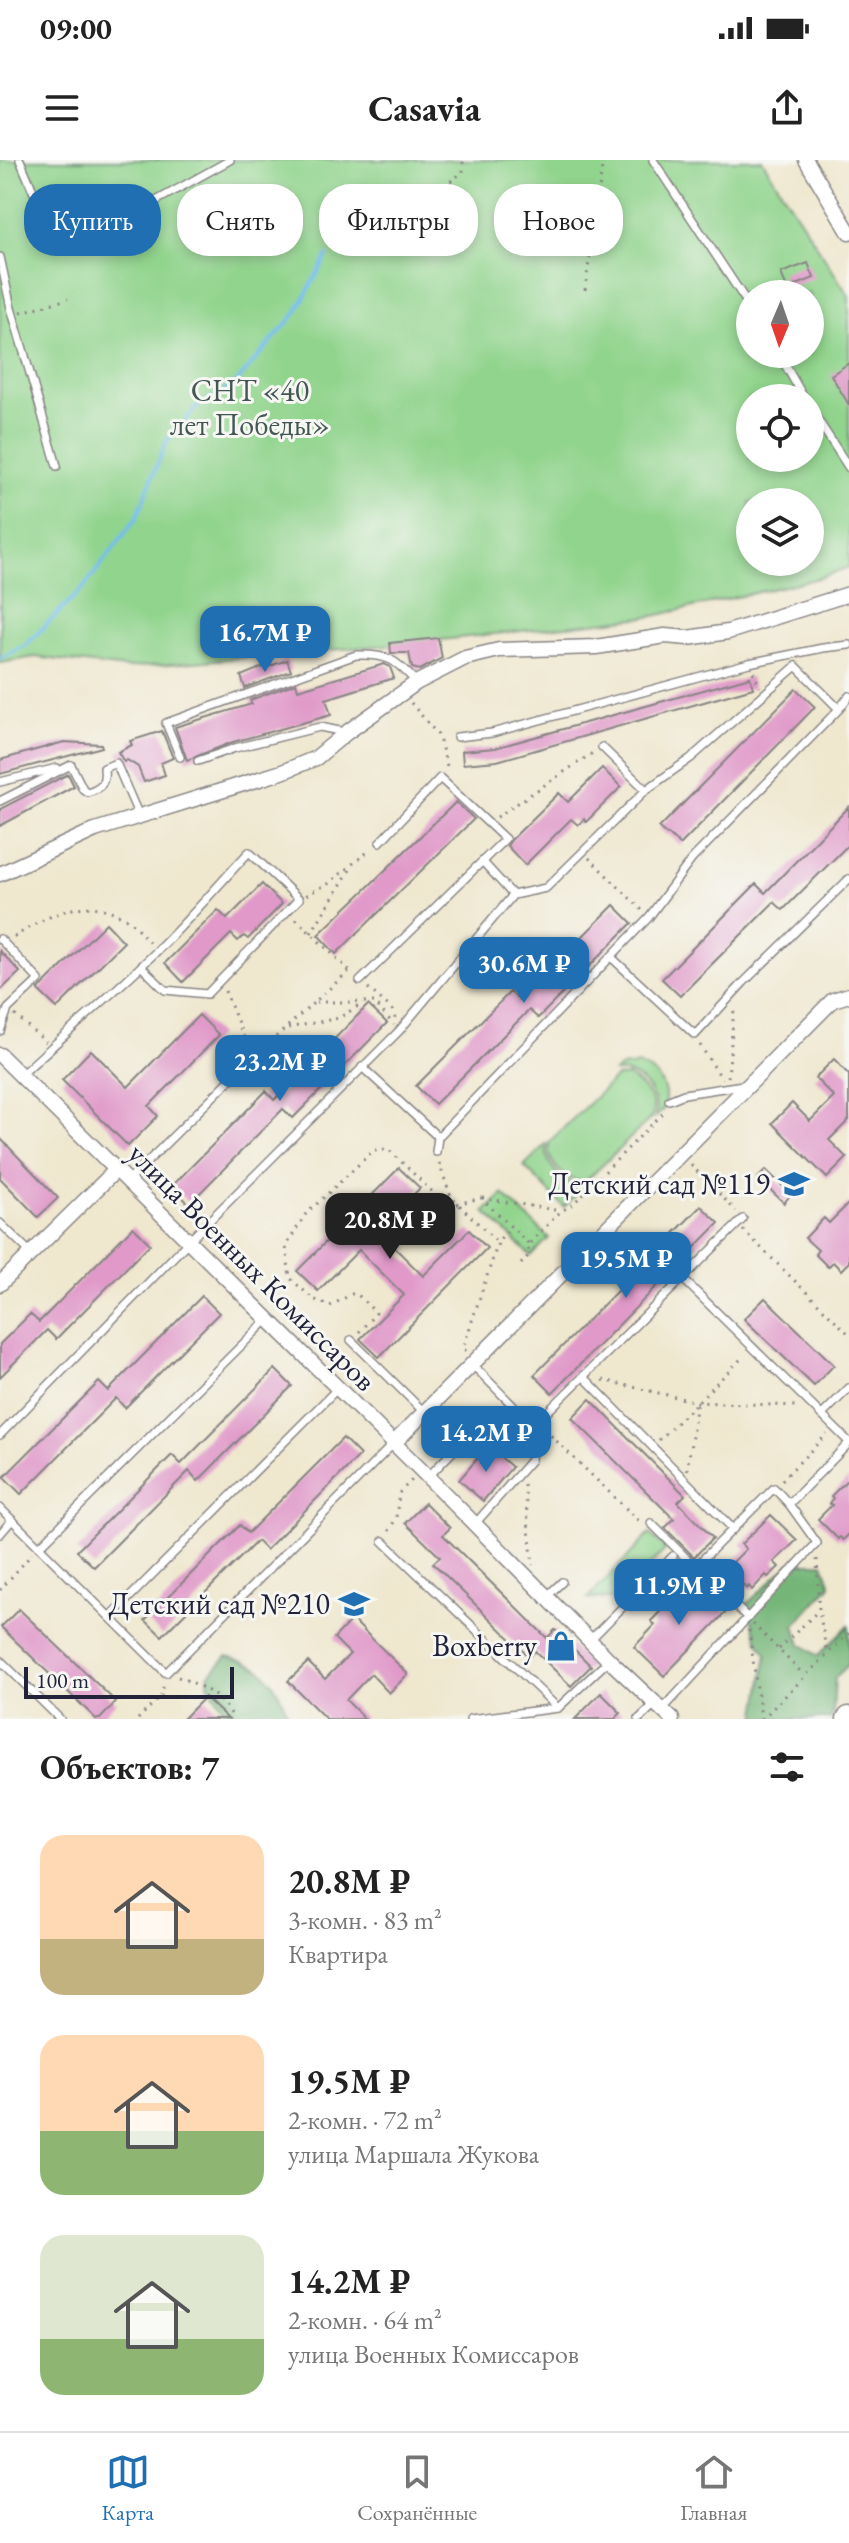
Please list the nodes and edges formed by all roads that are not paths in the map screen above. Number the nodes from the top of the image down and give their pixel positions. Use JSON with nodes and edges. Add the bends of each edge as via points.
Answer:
{"nodes":[{"id":1,"x":20,"y":160,"type":"edge"},
{"id":2,"x":230,"y":160,"type":"edge"},
{"id":3,"x":653,"y":160,"type":"edge"},
{"id":4,"x":806,"y":160,"type":"edge"},
{"id":5,"x":849,"y":232,"type":"edge"},
{"id":6,"x":0,"y":257,"type":"edge"},
{"id":7,"x":736,"y":286,"type":"edge"},
{"id":8,"x":824,"y":430,"type":"edge"},
{"id":9,"x":57,"y":466,"type":"dead end"},
{"id":10,"x":849,"y":468,"type":"edge"},
{"id":11,"x":849,"y":594,"type":"edge"},
{"id":12,"x":849,"y":645,"type":"edge"},
{"id":13,"x":416,"y":683,"type":"junction"},
{"id":14,"x":849,"y":696,"type":"edge"},
{"id":15,"x":839,"y":709,"type":"junction"},
{"id":16,"x":346,"y":733,"type":"junction"},
{"id":17,"x":457,"y":737,"type":"dead end"},
{"id":18,"x":602,"y":747,"type":"road end"},
{"id":19,"x":180,"y":757,"type":"dead end"},
{"id":20,"x":198,"y":761,"type":"dead end"},
{"id":21,"x":71,"y":765,"type":"junction"},
{"id":22,"x":0,"y":782,"type":"edge"},
{"id":23,"x":646,"y":790,"type":"junction"},
{"id":24,"x":0,"y":801,"type":"edge"},
{"id":25,"x":140,"y":817,"type":"junction"},
{"id":26,"x":380,"y":842,"type":"road end"},
{"id":27,"x":483,"y":862,"type":"junction"},
{"id":28,"x":0,"y":874,"type":"edge"},
{"id":29,"x":849,"y":879,"type":"edge"},
{"id":30,"x":513,"y":895,"type":"junction"},
{"id":31,"x":2,"y":941,"type":"edge"},
{"id":32,"x":611,"y":957,"type":"junction"},
{"id":33,"x":141,"y":966,"type":"junction"},
{"id":34,"x":360,"y":981,"type":"road end"},
{"id":35,"x":849,"y":995,"type":"edge"},
{"id":36,"x":0,"y":1031,"type":"edge"},
{"id":37,"x":0,"y":1055,"type":"edge"},
{"id":38,"x":252,"y":1058,"type":"road end"},
{"id":39,"x":362,"y":1067,"type":"junction"},
{"id":40,"x":21,"y":1075,"type":"junction"},
{"id":41,"x":749,"y":1084,"type":"junction"},
{"id":42,"x":669,"y":1100,"type":"road end"},
{"id":43,"x":438,"y":1137,"type":"junction"},
{"id":44,"x":436,"y":1152,"type":"dead end"},
{"id":45,"x":116,"y":1170,"type":"junction"},
{"id":46,"x":128,"y":1181,"type":"junction"},
{"id":47,"x":740,"y":1222,"type":"road end"},
{"id":48,"x":0,"y":1223,"type":"edge"},
{"id":49,"x":188,"y":1242,"type":"junction"},
{"id":50,"x":32,"y":1254,"type":"junction"},
{"id":51,"x":682,"y":1278,"type":"junction"},
{"id":52,"x":0,"y":1284,"type":"edge"},
{"id":53,"x":267,"y":1320,"type":"junction"},
{"id":54,"x":351,"y":1340,"type":"road end"},
{"id":55,"x":472,"y":1362,"type":"junction"},
{"id":56,"x":583,"y":1376,"type":"junction"},
{"id":57,"x":849,"y":1388,"type":"edge"},
{"id":58,"x":337,"y":1389,"type":"junction"},
{"id":59,"x":424,"y":1412,"type":"junction"},
{"id":60,"x":822,"y":1415,"type":"junction"},
{"id":61,"x":535,"y":1424,"type":"junction"},
{"id":62,"x":0,"y":1435,"type":"edge"},
{"id":63,"x":532,"y":1440,"type":"junction"},
{"id":64,"x":394,"y":1443,"type":"junction"},
{"id":65,"x":849,"y":1443,"type":"edge"},
{"id":66,"x":424,"y":1474,"type":"junction"},
{"id":67,"x":789,"y":1504,"type":"junction"},
{"id":68,"x":0,"y":1508,"type":"edge"},
{"id":69,"x":12,"y":1520,"type":"junction"},
{"id":70,"x":651,"y":1523,"type":"road end"},
{"id":71,"x":474,"y":1525,"type":"junction"},
{"id":72,"x":733,"y":1529,"type":"junction"},
{"id":73,"x":0,"y":1534,"type":"edge"},
{"id":74,"x":383,"y":1541,"type":"road end"},
{"id":75,"x":39,"y":1547,"type":"junction"},
{"id":76,"x":673,"y":1556,"type":"dead end"},
{"id":77,"x":695,"y":1567,"type":"junction"},
{"id":78,"x":562,"y":1582,"type":"dead end"},
{"id":79,"x":546,"y":1597,"type":"junction"},
{"id":80,"x":110,"y":1617,"type":"junction"},
{"id":81,"x":748,"y":1618,"type":"junction"},
{"id":82,"x":590,"y":1640,"type":"junction"},
{"id":83,"x":0,"y":1660,"type":"edge"},
{"id":84,"x":609,"y":1660,"type":"junction"},
{"id":85,"x":558,"y":1708,"type":"junction"},
{"id":86,"x":663,"y":1711,"type":"edge"},
{"id":87,"x":60,"y":1719,"type":"edge"},
{"id":88,"x":470,"y":1719,"type":"edge"},
{"id":89,"x":639,"y":1719,"type":"edge"}],
"edges":[{"from":1,"to":2,"type":"lane","via":[[53,238],[68,246]]},
{"from":3,"to":7,"type":"lane"},
{"from":4,"to":5,"type":"street"},
{"from":6,"to":9,"type":"lane"},
{"from":8,"to":10,"type":"lane"},
{"from":11,"to":13,"type":"street","via":[[728,632],[596,647],[499,650],[465,658]]},
{"from":12,"to":17,"type":"lane","via":[[749,663],[492,733]]},
{"from":13,"to":16,"type":"street"},
{"from":13,"to":19,"type":"lane","via":[[394,659],[356,655],[166,723]]},
{"from":14,"to":15,"type":"lane"},
{"from":15,"to":23,"type":"lane","via":[[796,666],[691,758]]},
{"from":15,"to":32,"type":"lane","via":[[692,859]]},
{"from":16,"to":20,"type":"lane","via":[[320,727]]},
{"from":16,"to":25,"type":"street","via":[[305,763]]},
{"from":18,"to":23,"type":"lane"},
{"from":21,"to":22,"type":"lane"},
{"from":21,"to":24,"type":"lane"},
{"from":21,"to":25,"type":"lane","via":[[87,792],[102,786],[104,768],[116,763]]},
{"from":23,"to":30,"type":"lane","via":[[546,888]]},
{"from":25,"to":28,"type":"street","via":[[95,830]]},
{"from":26,"to":27,"type":"lane","via":[[440,778],[505,839]]},
{"from":27,"to":30,"type":"lane"},
{"from":27,"to":34,"type":"lane"},
{"from":29,"to":32,"type":"lane","via":[[695,1035]]},
{"from":30,"to":39,"type":"lane","via":[[399,1031]]},
{"from":31,"to":36,"type":"lane","via":[[39,980],[8,1009]]},
{"from":32,"to":43,"type":"lane"},
{"from":33,"to":33,"type":"lane","via":[[249,852],[299,899],[207,994],[165,990]]},
{"from":33,"to":40,"type":"lane"},
{"from":35,"to":41,"type":"street","via":[[833,1000]]},
{"from":37,"to":40,"type":"street","name":"улица Военных Комиссаров"},
{"from":38,"to":46,"type":"lane"},
{"from":39,"to":43,"type":"lane"},
{"from":39,"to":49,"type":"lane"},
{"from":40,"to":45,"type":"street","name":"улица Военных Комиссаров"},
{"from":41,"to":42,"type":"lane"},
{"from":41,"to":55,"type":"street"},
{"from":43,"to":44,"type":"lane"},
{"from":45,"to":46,"type":"street","name":"улица Военных Комиссаров"},
{"from":45,"to":50,"type":"street"},
{"from":46,"to":49,"type":"street","name":"улица Военных Комиссаров"},
{"from":47,"to":51,"type":"lane"},
{"from":48,"to":50,"type":"lane"},
{"from":49,"to":53,"type":"street","name":"улица Военных Комиссаров"},
{"from":49,"to":62,"type":"lane"},
{"from":50,"to":52,"type":"street"},
{"from":51,"to":56,"type":"lane"},
{"from":51,"to":60,"type":"lane"},
{"from":53,"to":58,"type":"street","name":"улица Военных Комиссаров"},
{"from":53,"to":75,"type":"lane"},
{"from":54,"to":59,"type":"lane"},
{"from":55,"to":59,"type":"street"},
{"from":55,"to":61,"type":"lane"},
{"from":56,"to":61,"type":"lane"},
{"from":56,"to":72,"type":"lane"},
{"from":57,"to":60,"type":"lane"},
{"from":58,"to":64,"type":"street","name":"улица Военных Комиссаров"},
{"from":58,"to":80,"type":"lane"},
{"from":59,"to":64,"type":"street"},
{"from":60,"to":65,"type":"lane"},
{"from":61,"to":63,"type":"lane"},
{"from":63,"to":66,"type":"lane","via":[[512,1436],[497,1423],[481,1422]]},
{"from":63,"to":71,"type":"lane","via":[[531,1460]]},
{"from":64,"to":66,"type":"street","name":"улица Военных Комиссаров"},
{"from":64,"to":80,"type":"lane","via":[[166,1673]]},
{"from":65,"to":67,"type":"lane"},
{"from":66,"to":71,"type":"street","name":"улица Военных Комиссаров"},
{"from":67,"to":72,"type":"lane","via":[[774,1488]]},
{"from":67,"to":81,"type":"lane","via":[[817,1543]]},
{"from":68,"to":69,"type":"lane"},
{"from":69,"to":73,"type":"lane"},
{"from":69,"to":75,"type":"lane"},
{"from":70,"to":77,"type":"lane"},
{"from":71,"to":79,"type":"street","name":"улица Военных Комиссаров"},
{"from":72,"to":77,"type":"lane"},
{"from":74,"to":85,"type":"lane"},
{"from":75,"to":80,"type":"lane"},
{"from":76,"to":82,"type":"lane"},
{"from":77,"to":81,"type":"lane"},
{"from":78,"to":79,"type":"lane"},
{"from":79,"to":82,"type":"street","name":"улица Военных Комиссаров"},
{"from":81,"to":86,"type":"lane"},
{"from":82,"to":84,"type":"street","name":"улица Военных Комиссаров"},
{"from":83,"to":87,"type":"lane"},
{"from":84,"to":85,"type":"lane"},
{"from":84,"to":86,"type":"street","name":"улица Военных Комиссаров"},
{"from":85,"to":88,"type":"lane"},
{"from":86,"to":89,"type":"lane"}]}
